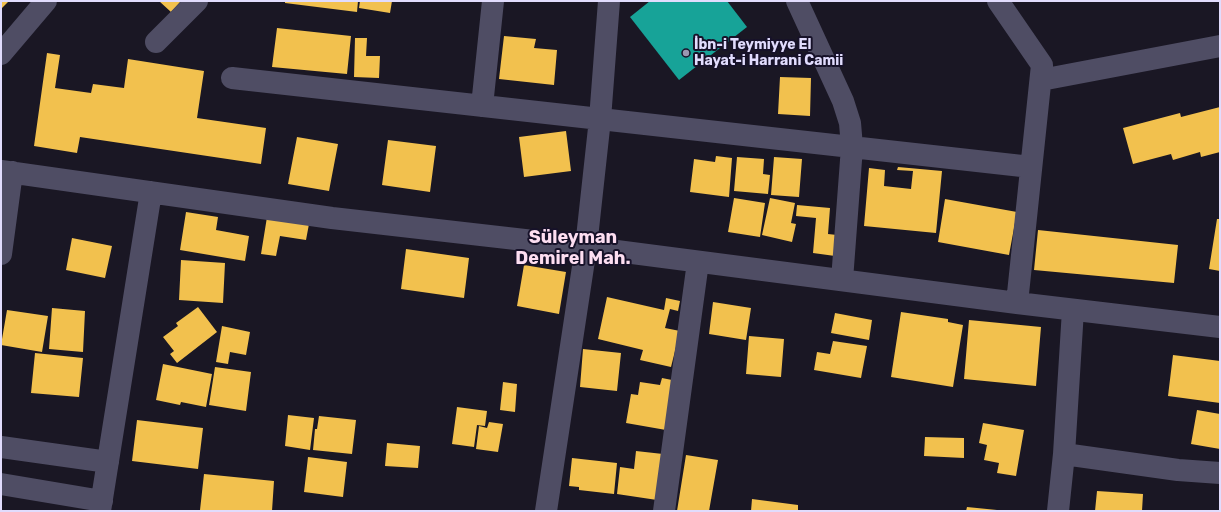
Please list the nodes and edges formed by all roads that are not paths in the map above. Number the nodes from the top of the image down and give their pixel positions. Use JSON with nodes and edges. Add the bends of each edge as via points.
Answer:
{"nodes":[{"id":1,"x":46,"y":1,"type":"edge"},
{"id":2,"x":197,"y":1,"type":"edge"},
{"id":3,"x":493,"y":1,"type":"edge"},
{"id":4,"x":609,"y":1,"type":"edge"},
{"id":5,"x":797,"y":1,"type":"edge"},
{"id":6,"x":998,"y":1,"type":"edge"},
{"id":7,"x":156,"y":42,"type":"dead end"},
{"id":8,"x":1220,"y":46,"type":"edge"},
{"id":9,"x":1,"y":54,"type":"edge"},
{"id":10,"x":232,"y":78,"type":"dead end"},
{"id":11,"x":1041,"y":80,"type":"junction"},
{"id":12,"x":482,"y":106,"type":"junction"},
{"id":13,"x":600,"y":119,"type":"junction"},
{"id":14,"x":852,"y":147,"type":"junction"},
{"id":15,"x":1031,"y":167,"type":"junction"},
{"id":16,"x":6,"y":172,"type":"edge"},
{"id":17,"x":151,"y":192,"type":"junction"},
{"id":18,"x":3,"y":228,"type":"edge"},
{"id":19,"x":586,"y":247,"type":"junction"},
{"id":20,"x":1,"y":254,"type":"edge"},
{"id":21,"x":698,"y":262,"type":"junction"},
{"id":22,"x":842,"y":280,"type":"junction"},
{"id":23,"x":1016,"y":303,"type":"junction"},
{"id":24,"x":1073,"y":310,"type":"junction"},
{"id":25,"x":1220,"y":327,"type":"edge"},
{"id":26,"x":1,"y":447,"type":"edge"},
{"id":27,"x":1064,"y":454,"type":"junction"},
{"id":28,"x":108,"y":462,"type":"junction"},
{"id":29,"x":1220,"y":473,"type":"edge"},
{"id":30,"x":1,"y":484,"type":"edge"},
{"id":31,"x":101,"y":506,"type":"edge"},
{"id":32,"x":546,"y":511,"type":"edge"},
{"id":33,"x":664,"y":511,"type":"edge"},
{"id":34,"x":1058,"y":511,"type":"edge"}],
"edges":[{"from":1,"to":9,"type":"street"},
{"from":2,"to":7,"type":"street"},
{"from":3,"to":12,"type":"street"},
{"from":4,"to":13,"type":"street"},
{"from":5,"to":14,"type":"street","via":[[843,101],[850,123]]},
{"from":6,"to":11,"type":"street","via":[[1042,65]]},
{"from":8,"to":11,"type":"street"},
{"from":10,"to":12,"type":"street"},
{"from":11,"to":15,"type":"street"},
{"from":12,"to":13,"type":"street"},
{"from":13,"to":14,"type":"street"},
{"from":13,"to":19,"type":"street"},
{"from":14,"to":15,"type":"street"},
{"from":14,"to":22,"type":"street"},
{"from":15,"to":23,"type":"street"},
{"from":16,"to":17,"type":"street"},
{"from":16,"to":18,"type":"street"},
{"from":17,"to":19,"type":"street","via":[[332,218]]},
{"from":17,"to":28,"type":"street"},
{"from":18,"to":20,"type":"street"},
{"from":19,"to":21,"type":"street"},
{"from":19,"to":32,"type":"street"},
{"from":21,"to":22,"type":"street"},
{"from":21,"to":33,"type":"street"},
{"from":22,"to":23,"type":"street"},
{"from":23,"to":24,"type":"street"},
{"from":24,"to":25,"type":"street"},
{"from":24,"to":27,"type":"street"},
{"from":26,"to":28,"type":"street"},
{"from":27,"to":29,"type":"street","via":[[1178,470]]},
{"from":27,"to":34,"type":"street"},
{"from":28,"to":31,"type":"street"},
{"from":30,"to":31,"type":"street"}]}
